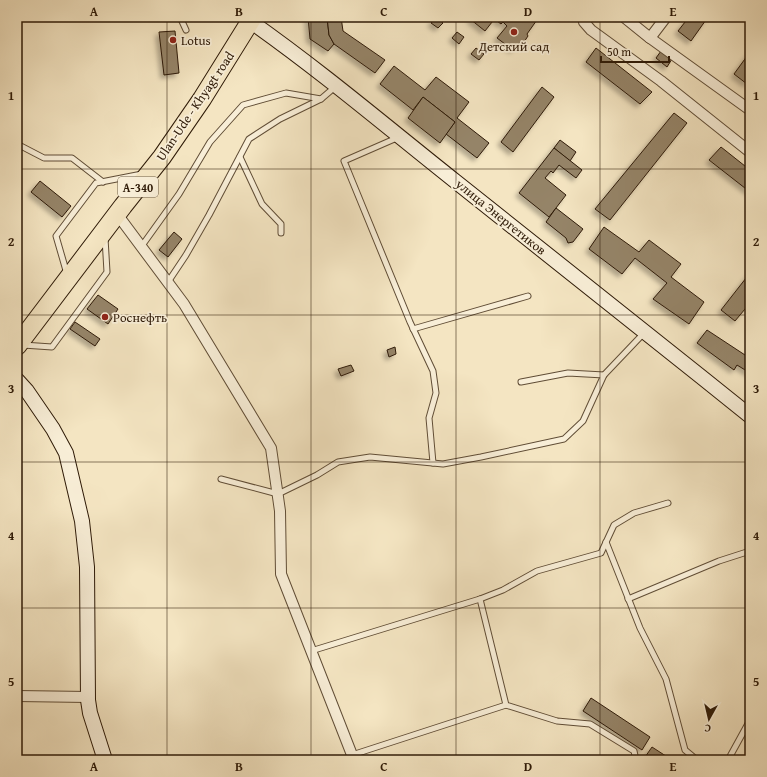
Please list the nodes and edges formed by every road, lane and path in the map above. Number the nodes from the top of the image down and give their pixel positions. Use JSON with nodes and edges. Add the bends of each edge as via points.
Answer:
{"nodes":[{"id":1,"x":180,"y":17,"type":"edge"},
{"id":2,"x":583,"y":17,"type":"edge"},
{"id":3,"x":624,"y":17,"type":"edge"},
{"id":4,"x":666,"y":17,"type":"edge"},
{"id":5,"x":249,"y":18,"type":"edge"},
{"id":6,"x":186,"y":30,"type":"dead end"},
{"id":7,"x":650,"y":38,"type":"junction"},
{"id":8,"x":335,"y":86,"type":"junction"},
{"id":9,"x":321,"y":99,"type":"junction"},
{"id":10,"x":750,"y":110,"type":"edge"},
{"id":11,"x":400,"y":137,"type":"junction"},
{"id":12,"x":17,"y":144,"type":"edge"},
{"id":13,"x":750,"y":152,"type":"edge"},
{"id":14,"x":240,"y":157,"type":"junction"},
{"id":15,"x":150,"y":172,"type":"junction"},
{"id":16,"x":104,"y":182,"type":"junction"},
{"id":17,"x":117,"y":214,"type":"junction"},
{"id":18,"x":105,"y":231,"type":"junction"},
{"id":19,"x":281,"y":233,"type":"dead end"},
{"id":20,"x":141,"y":247,"type":"junction"},
{"id":21,"x":68,"y":278,"type":"junction"},
{"id":22,"x":168,"y":282,"type":"junction"},
{"id":23,"x":528,"y":296,"type":"dead end"},
{"id":24,"x":413,"y":328,"type":"junction"},
{"id":25,"x":645,"y":332,"type":"junction"},
{"id":26,"x":18,"y":346,"type":"edge"},
{"id":27,"x":604,"y":375,"type":"junction"},
{"id":28,"x":17,"y":380,"type":"edge"},
{"id":29,"x":521,"y":382,"type":"dead end"},
{"id":30,"x":750,"y":416,"type":"edge"},
{"id":31,"x":433,"y":463,"type":"junction"},
{"id":32,"x":221,"y":479,"type":"dead end"},
{"id":33,"x":278,"y":494,"type":"junction"},
{"id":34,"x":668,"y":503,"type":"dead end"},
{"id":35,"x":606,"y":542,"type":"junction"},
{"id":36,"x":750,"y":551,"type":"edge"},
{"id":37,"x":480,"y":599,"type":"junction"},
{"id":38,"x":628,"y":599,"type":"junction"},
{"id":39,"x":311,"y":650,"type":"junction"},
{"id":40,"x":17,"y":696,"type":"edge"},
{"id":41,"x":88,"y":697,"type":"junction"},
{"id":42,"x":506,"y":705,"type":"junction"},
{"id":43,"x":750,"y":720,"type":"edge"},
{"id":44,"x":353,"y":757,"type":"edge"},
{"id":45,"x":105,"y":760,"type":"edge"},
{"id":46,"x":636,"y":760,"type":"edge"},
{"id":47,"x":697,"y":760,"type":"edge"},
{"id":48,"x":728,"y":760,"type":"edge"}],
"edges":[{"from":1,"to":6,"type":"lane"},
{"from":2,"to":13,"type":"street","via":[[584,22],[592,30]]},
{"from":3,"to":7,"type":"street"},
{"from":4,"to":7,"type":"street"},
{"from":5,"to":8,"type":"street","name":"улица Энергетиков"},
{"from":5,"to":15,"type":"highway","name":"Ulan-Ude - Khyagt road","number":"А-340","via":[[202,98]]},
{"from":7,"to":10,"type":"street"},
{"from":8,"to":9,"type":"lane"},
{"from":8,"to":11,"type":"street","name":"улица Энергетиков"},
{"from":9,"to":14,"type":"lane","via":[[280,119],[249,139]]},
{"from":9,"to":20,"type":"lane","via":[[286,93],[243,105],[210,142],[179,194]]},
{"from":11,"to":24,"type":"lane","via":[[344,161]]},
{"from":11,"to":25,"type":"street","name":"улица Энергетиков"},
{"from":12,"to":16,"type":"lane","via":[[44,158],[72,158]]},
{"from":14,"to":19,"type":"lane","via":[[262,204],[281,224]]},
{"from":14,"to":22,"type":"lane","via":[[186,255]]},
{"from":15,"to":16,"type":"lane"},
{"from":15,"to":17,"type":"highway","name":"Ulan-Ude - Khyagt road","number":"А-340"},
{"from":16,"to":21,"type":"lane","via":[[96,183],[56,236]]},
{"from":17,"to":18,"type":"highway","name":"Ulan-Ude - Khyagt road","number":"А-340"},
{"from":17,"to":20,"type":"street"},
{"from":18,"to":21,"type":"highway","name":"Ulan-Ude - Khyagt road","number":"А-340"},
{"from":18,"to":26,"type":"lane","via":[[107,272],[52,347]]},
{"from":20,"to":22,"type":"street"},
{"from":21,"to":26,"type":"highway","name":"Ulan-Ude - Khyagt road","number":"А-340"},
{"from":22,"to":33,"type":"street","via":[[272,448]]},
{"from":23,"to":24,"type":"lane"},
{"from":24,"to":31,"type":"lane","via":[[433,371],[436,393],[430,418]]},
{"from":25,"to":27,"type":"lane"},
{"from":25,"to":30,"type":"street","name":"улица Энергетиков"},
{"from":27,"to":29,"type":"lane","via":[[568,373]]},
{"from":27,"to":31,"type":"lane","via":[[583,421],[564,439],[443,464]]},
{"from":28,"to":41,"type":"street","via":[[53,429],[66,453],[82,521],[87,567]]},
{"from":31,"to":33,"type":"lane","via":[[370,457],[338,462]]},
{"from":32,"to":33,"type":"lane"},
{"from":33,"to":39,"type":"street","via":[[281,574]]},
{"from":34,"to":35,"type":"lane","via":[[634,513],[614,525]]},
{"from":35,"to":37,"type":"lane","via":[[601,553],[537,570],[503,590]]},
{"from":35,"to":38,"type":"lane"},
{"from":36,"to":38,"type":"lane","via":[[719,561]]},
{"from":37,"to":39,"type":"lane"},
{"from":37,"to":42,"type":"lane"},
{"from":38,"to":47,"type":"lane","via":[[666,678],[685,750]]},
{"from":39,"to":44,"type":"street"},
{"from":40,"to":41,"type":"street"},
{"from":41,"to":45,"type":"street","via":[[90,713]]},
{"from":42,"to":44,"type":"lane"},
{"from":42,"to":46,"type":"lane","via":[[557,721],[590,724],[634,751]]},
{"from":43,"to":48,"type":"lane"}]}
